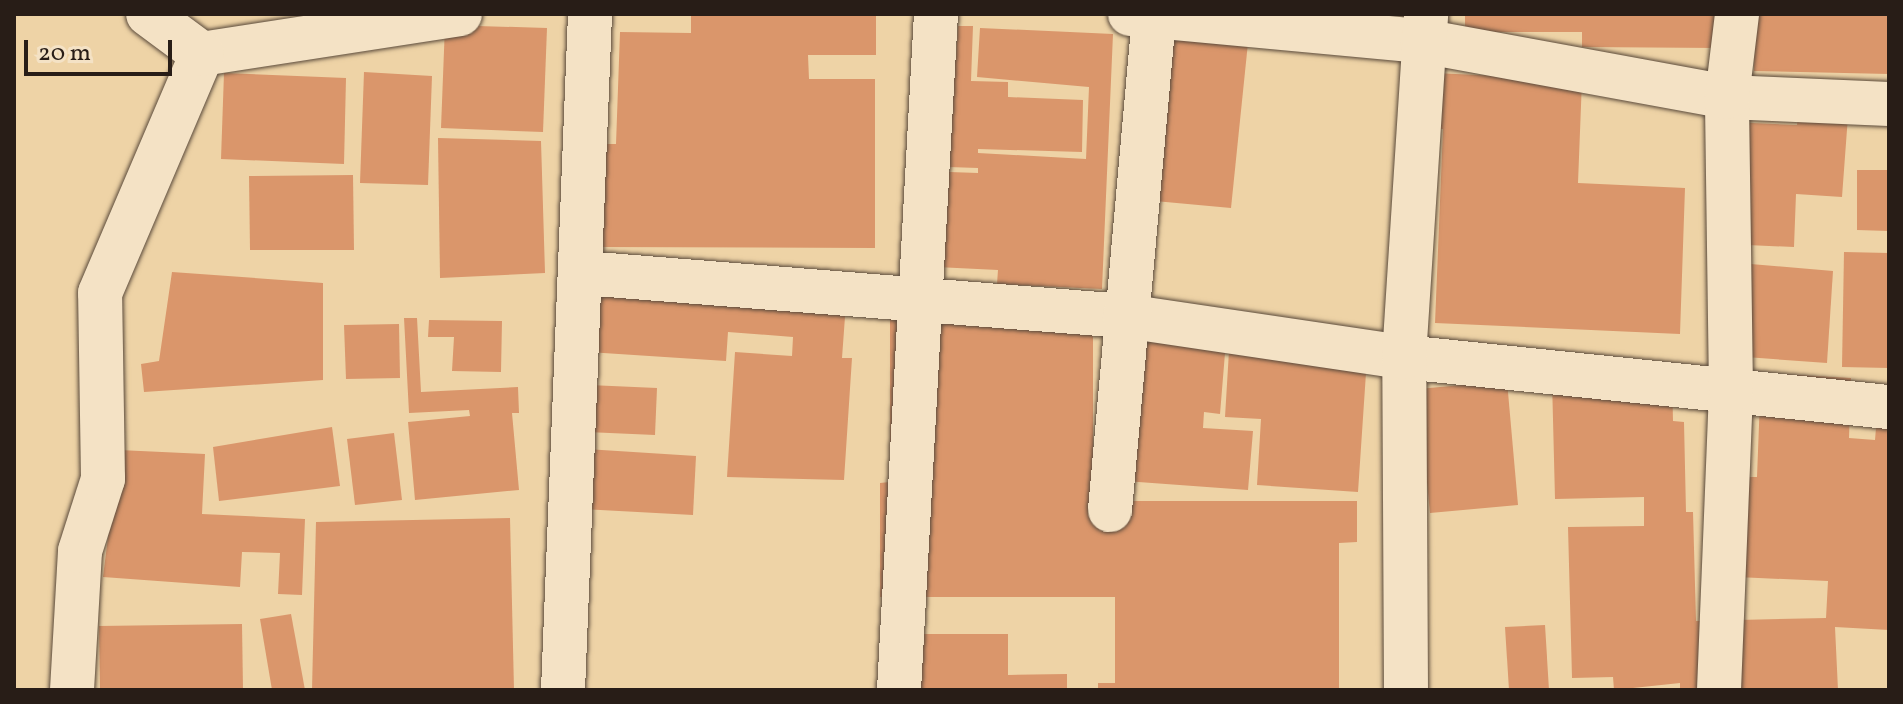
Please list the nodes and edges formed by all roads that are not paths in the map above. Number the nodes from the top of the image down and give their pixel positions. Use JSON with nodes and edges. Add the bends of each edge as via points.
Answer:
{"nodes":[{"id":1,"x":148,"y":14,"type":"edge"},
{"id":2,"x":460,"y":14,"type":"edge"},
{"id":3,"x":590,"y":14,"type":"edge"},
{"id":4,"x":936,"y":14,"type":"edge"},
{"id":5,"x":1737,"y":14,"type":"edge"},
{"id":6,"x":1146,"y":15,"type":"edge"},
{"id":7,"x":1424,"y":28,"type":"edge"},
{"id":8,"x":202,"y":54,"type":"junction"},
{"id":9,"x":1727,"y":97,"type":"junction"},
{"id":10,"x":1889,"y":104,"type":"edge"},
{"id":11,"x":583,"y":273,"type":"junction"},
{"id":12,"x":921,"y":302,"type":"junction"},
{"id":13,"x":1125,"y":316,"type":"junction"},
{"id":14,"x":1404,"y":357,"type":"junction"},
{"id":15,"x":1731,"y":390,"type":"junction"},
{"id":16,"x":1889,"y":407,"type":"edge"},
{"id":17,"x":1110,"y":510,"type":"dead end"},
{"id":18,"x":72,"y":690,"type":"edge"},
{"id":19,"x":563,"y":690,"type":"edge"},
{"id":20,"x":899,"y":690,"type":"edge"},
{"id":21,"x":1406,"y":690,"type":"edge"},
{"id":22,"x":1719,"y":690,"type":"edge"}],
"edges":[{"from":1,"to":8,"type":"street"},
{"from":2,"to":8,"type":"street"},
{"from":3,"to":11,"type":"street"},
{"from":4,"to":12,"type":"street"},
{"from":5,"to":9,"type":"street"},
{"from":6,"to":7,"type":"street"},
{"from":6,"to":13,"type":"street"},
{"from":7,"to":9,"type":"street"},
{"from":7,"to":14,"type":"street"},
{"from":8,"to":18,"type":"street","via":[[100,293],[103,479],[80,551]]},
{"from":9,"to":10,"type":"street"},
{"from":9,"to":15,"type":"street"},
{"from":11,"to":12,"type":"street"},
{"from":11,"to":19,"type":"street"},
{"from":12,"to":13,"type":"street"},
{"from":12,"to":20,"type":"street"},
{"from":13,"to":14,"type":"street"},
{"from":13,"to":17,"type":"street"},
{"from":14,"to":15,"type":"street"},
{"from":14,"to":21,"type":"street"},
{"from":15,"to":16,"type":"street"},
{"from":15,"to":22,"type":"street"}]}
